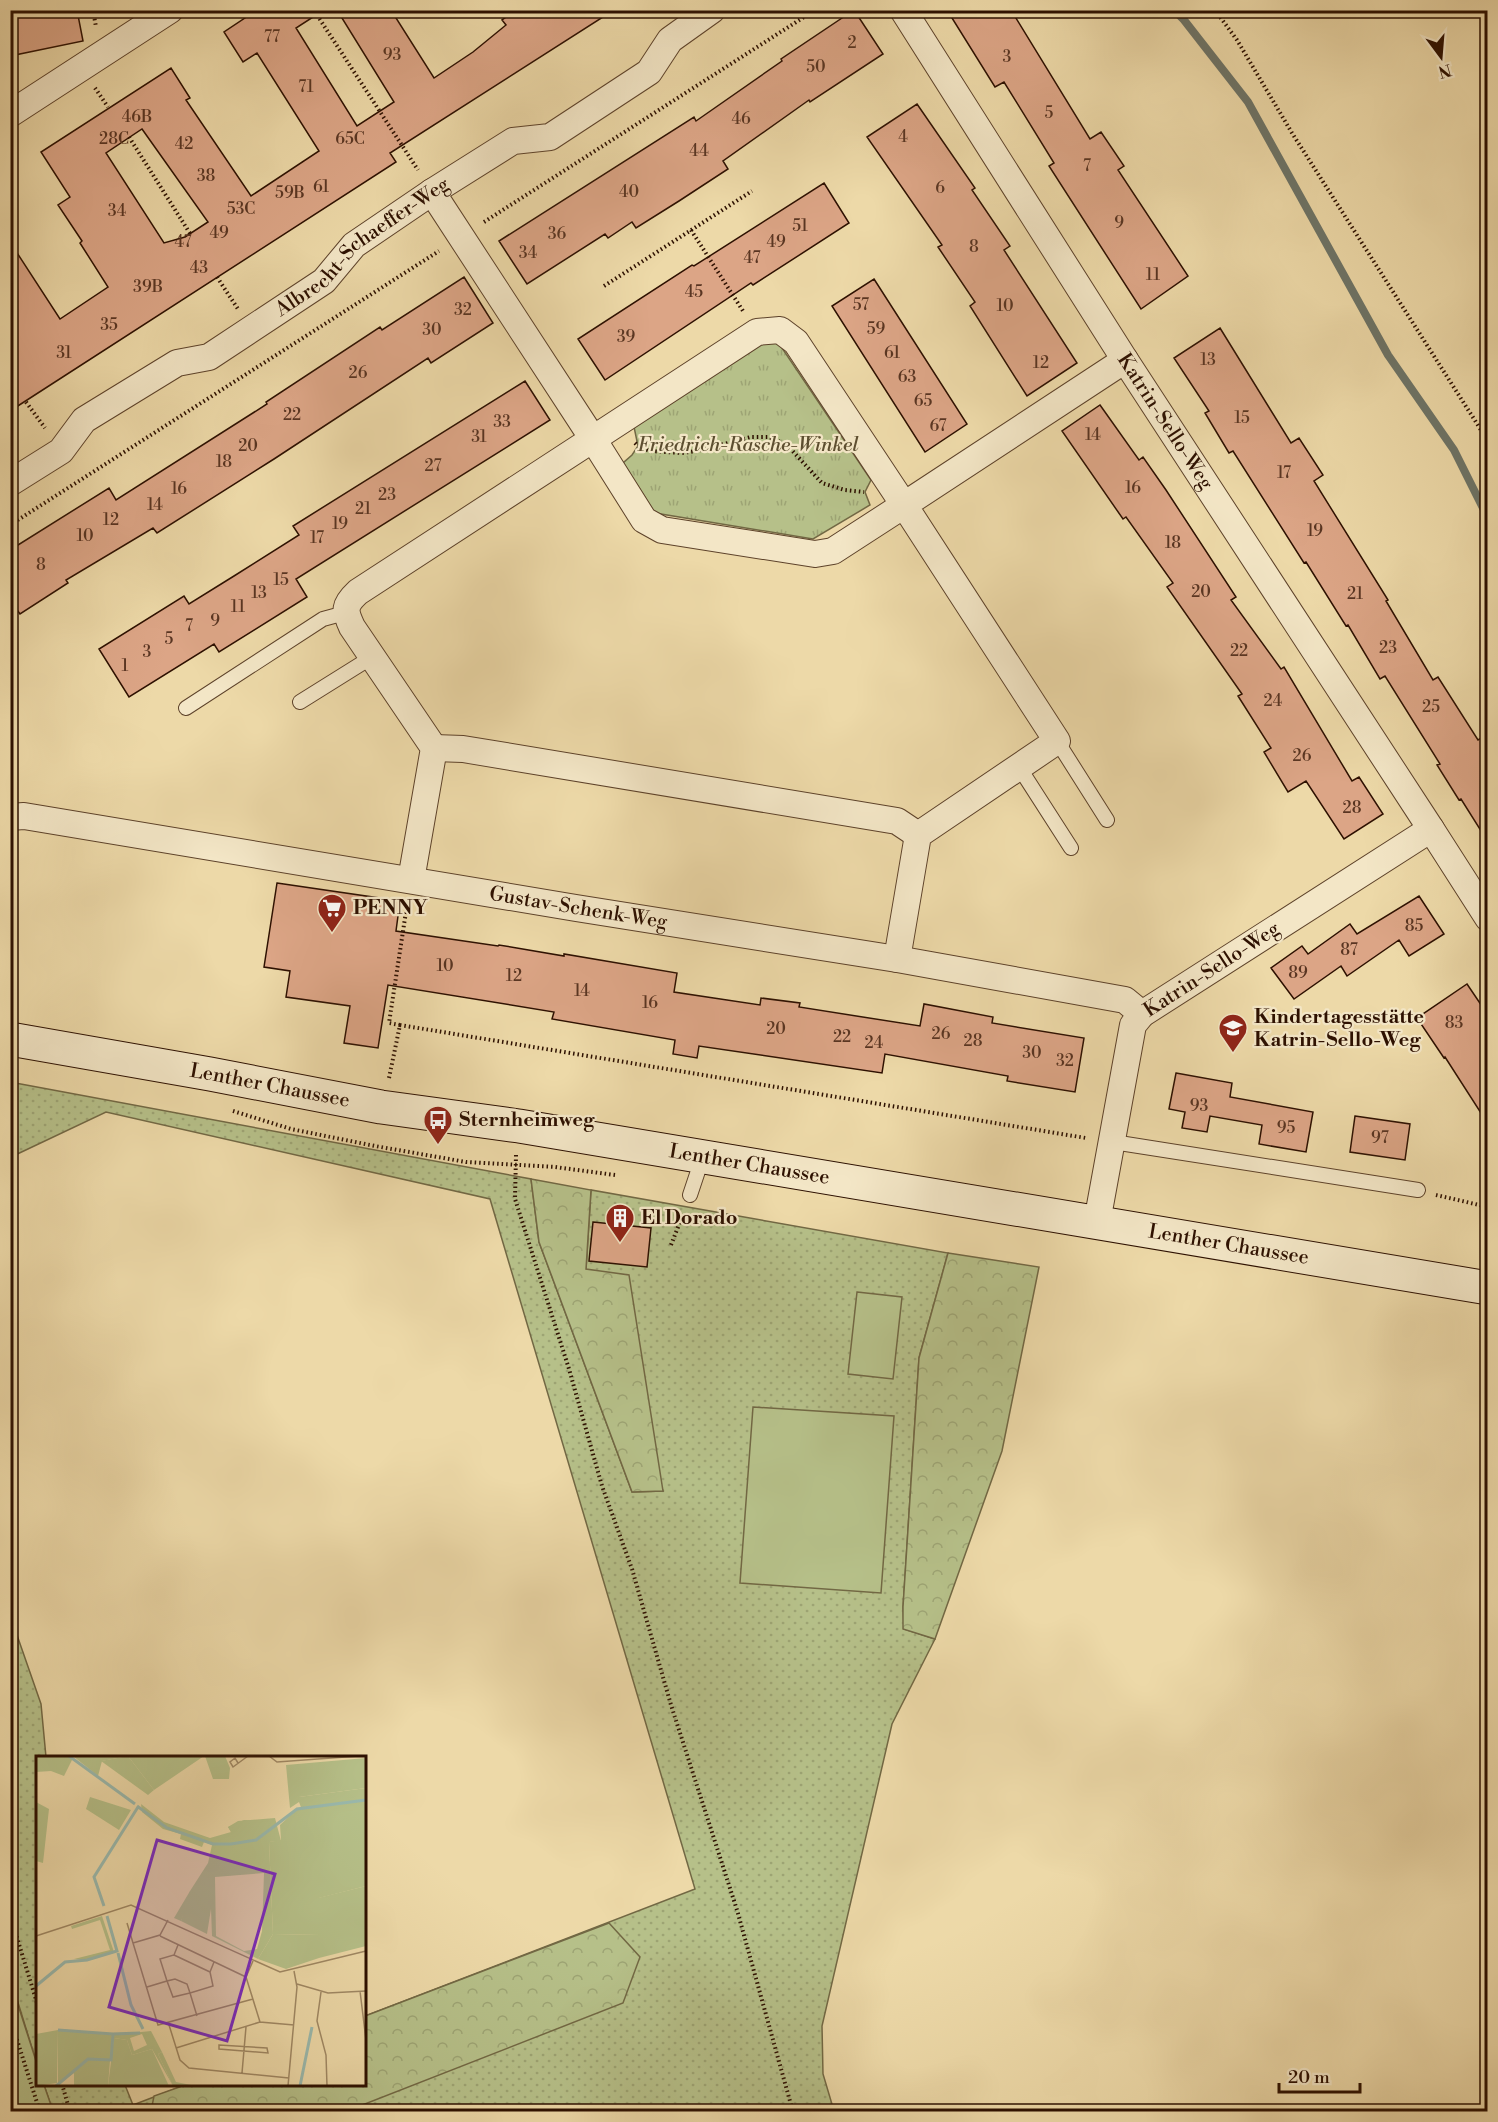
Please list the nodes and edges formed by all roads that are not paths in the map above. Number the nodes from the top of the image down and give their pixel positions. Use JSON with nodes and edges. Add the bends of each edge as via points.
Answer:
{"nodes":[{"id":1,"x":170,"y":10,"type":"edge"},
{"id":2,"x":712,"y":10,"type":"edge"},
{"id":3,"x":903,"y":10,"type":"edge"},
{"id":4,"x":10,"y":114,"type":"edge"},
{"id":5,"x":432,"y":192,"type":"junction"},
{"id":6,"x":1125,"y":360,"type":"junction"},
{"id":7,"x":593,"y":439,"type":"junction"},
{"id":8,"x":10,"y":483,"type":"edge"},
{"id":9,"x":904,"y":505,"type":"junction"},
{"id":10,"x":345,"y":614,"type":"junction"},
{"id":11,"x":372,"y":657,"type":"junction"},
{"id":12,"x":300,"y":702,"type":"dead end"},
{"id":13,"x":186,"y":708,"type":"dead end"},
{"id":14,"x":1057,"y":741,"type":"junction"},
{"id":15,"x":434,"y":748,"type":"junction"},
{"id":16,"x":1019,"y":767,"type":"junction"},
{"id":17,"x":10,"y":817,"type":"edge"},
{"id":18,"x":1107,"y":820,"type":"dead end"},
{"id":19,"x":1431,"y":829,"type":"junction"},
{"id":20,"x":918,"y":835,"type":"junction"},
{"id":21,"x":1071,"y":848,"type":"dead end"},
{"id":22,"x":411,"y":880,"type":"junction"},
{"id":23,"x":1488,"y":918,"type":"edge"},
{"id":24,"x":897,"y":959,"type":"junction"},
{"id":25,"x":1142,"y":1014,"type":"junction"},
{"id":26,"x":10,"y":1040,"type":"edge"},
{"id":27,"x":1113,"y":1142,"type":"junction"},
{"id":28,"x":703,"y":1156,"type":"junction"},
{"id":29,"x":1418,"y":1190,"type":"road end"},
{"id":30,"x":690,"y":1195,"type":"road end"},
{"id":31,"x":1097,"y":1222,"type":"junction"},
{"id":32,"x":1488,"y":1288,"type":"edge"}],
"edges":[{"from":1,"to":4,"type":"street"},
{"from":2,"to":5,"type":"street","name":"Albrecht-Schaeffer-Weg","via":[[670,40],[649,72],[550,137],[513,141]]},
{"from":3,"to":6,"type":"street","name":"Katrin-Sello-Weg"},
{"from":5,"to":7,"type":"street"},
{"from":5,"to":8,"type":"street","name":"Albrecht-Schaeffer-Weg","via":[[354,245],[324,281],[210,357],[177,363],[84,420],[61,451]]},
{"from":6,"to":9,"type":"street"},
{"from":6,"to":19,"type":"street","name":"Katrin-Sello-Weg"},
{"from":7,"to":9,"type":"street","via":[[644,520],[662,530],[815,554],[833,550]]},
{"from":7,"to":9,"type":"street","via":[[757,332],[780,330],[796,342]]},
{"from":7,"to":10,"type":"street","via":[[358,592],[349,601]]},
{"from":9,"to":14,"type":"street"},
{"from":10,"to":11,"type":"street"},
{"from":10,"to":13,"type":"lane","via":[[323,619]]},
{"from":11,"to":12,"type":"lane"},
{"from":11,"to":15,"type":"street"},
{"from":14,"to":16,"type":"street"},
{"from":14,"to":18,"type":"lane"},
{"from":15,"to":20,"type":"street","via":[[463,749],[897,821]]},
{"from":15,"to":22,"type":"street"},
{"from":16,"to":20,"type":"street"},
{"from":16,"to":21,"type":"lane"},
{"from":17,"to":22,"type":"street","name":"Gustav-Schenk-Weg","via":[[24,816]]},
{"from":19,"to":23,"type":"street","name":"Katrin-Sello-Weg"},
{"from":19,"to":25,"type":"street","name":"Katrin-Sello-Weg"},
{"from":20,"to":24,"type":"street"},
{"from":22,"to":24,"type":"street","name":"Gustav-Schenk-Weg"},
{"from":24,"to":25,"type":"street","name":"Gustav-Schenk-Weg","via":[[1125,1000]]},
{"from":25,"to":27,"type":"street","name":"Katrin-Sello-Weg","via":[[1134,1025]]},
{"from":26,"to":28,"type":"street","name":"Lenther Chaussee","via":[[381,1107]]},
{"from":27,"to":29,"type":"lane"},
{"from":27,"to":31,"type":"street","name":"Katrin-Sello-Weg"},
{"from":28,"to":30,"type":"lane"},
{"from":28,"to":31,"type":"street","name":"Lenther Chaussee"},
{"from":31,"to":32,"type":"street","name":"Lenther Chaussee"}]}
